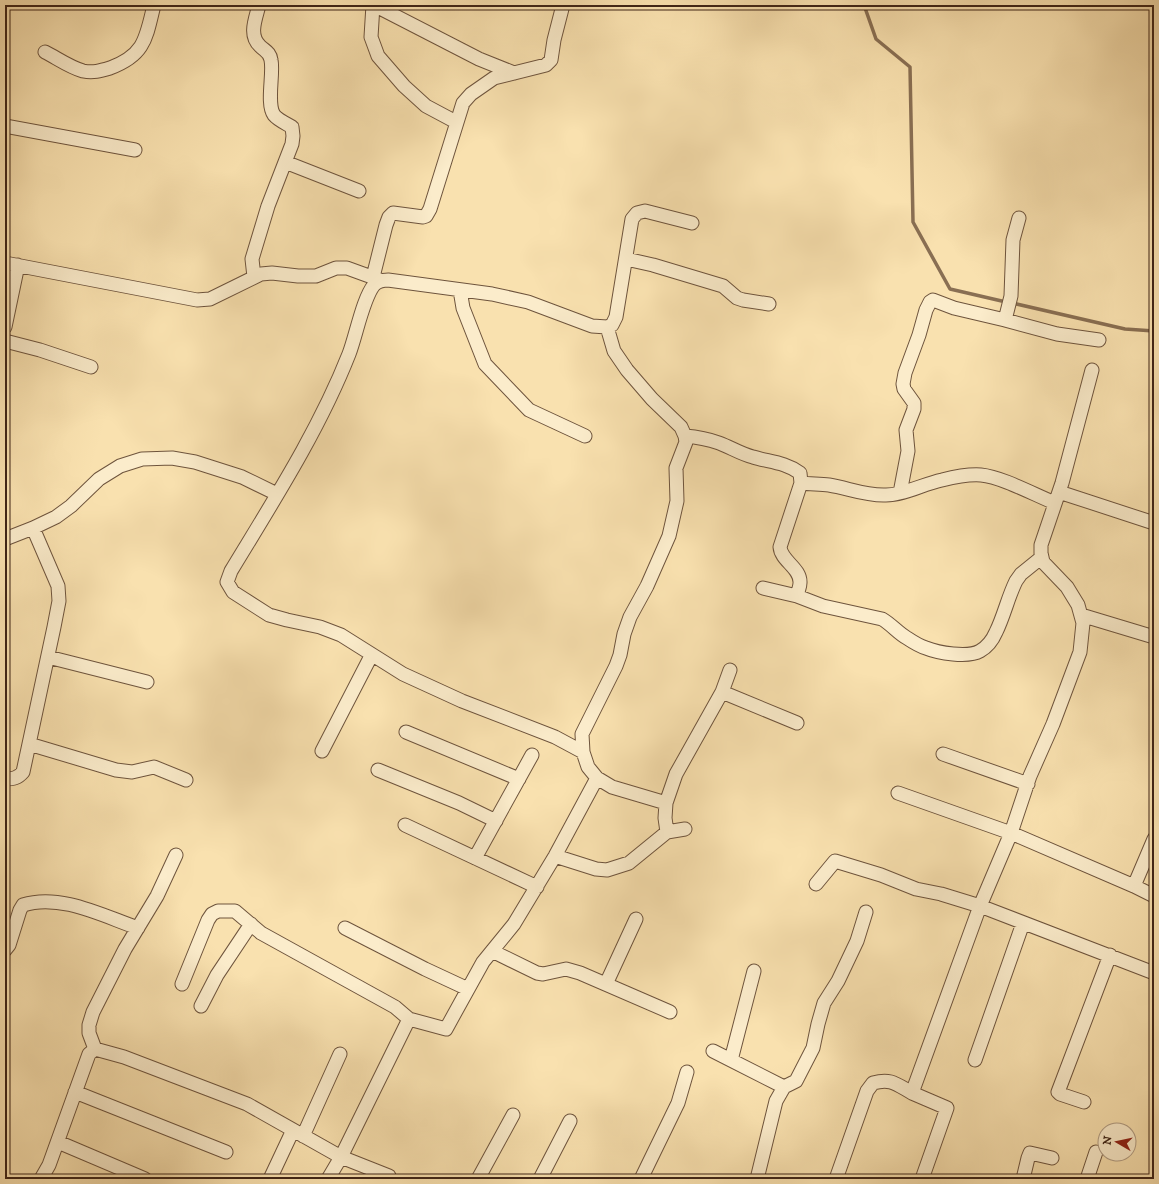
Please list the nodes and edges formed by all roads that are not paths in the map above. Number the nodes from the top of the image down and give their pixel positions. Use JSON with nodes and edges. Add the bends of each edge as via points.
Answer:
{"nodes":[{"id":1,"x":154,"y":5,"type":"edge"},
{"id":2,"x":259,"y":5,"type":"edge"},
{"id":3,"x":373,"y":5,"type":"edge"},
{"id":4,"x":563,"y":5,"type":"edge"},
{"id":5,"x":45,"y":52,"type":"dead end"},
{"id":6,"x":514,"y":73,"type":"junction"},
{"id":7,"x":456,"y":122,"type":"junction"},
{"id":8,"x":5,"y":126,"type":"edge"},
{"id":9,"x":135,"y":150,"type":"dead end"},
{"id":10,"x":285,"y":162,"type":"junction"},
{"id":11,"x":359,"y":192,"type":"dead end"},
{"id":12,"x":1020,"y":218,"type":"dead end"},
{"id":13,"x":692,"y":223,"type":"dead end"},
{"id":14,"x":626,"y":259,"type":"junction"},
{"id":15,"x":5,"y":263,"type":"edge"},
{"id":16,"x":18,"y":265,"type":"junction"},
{"id":17,"x":254,"y":277,"type":"junction"},
{"id":18,"x":376,"y":279,"type":"junction"},
{"id":19,"x":460,"y":290,"type":"junction"},
{"id":20,"x":769,"y":304,"type":"dead end"},
{"id":21,"x":1006,"y":317,"type":"junction"},
{"id":22,"x":5,"y":327,"type":"edge"},
{"id":23,"x":608,"y":327,"type":"junction"},
{"id":24,"x":1099,"y":340,"type":"dead end"},
{"id":25,"x":5,"y":341,"type":"edge"},
{"id":26,"x":91,"y":367,"type":"dead end"},
{"id":27,"x":1092,"y":370,"type":"dead end"},
{"id":28,"x":585,"y":436,"type":"dead end"},
{"id":29,"x":685,"y":436,"type":"junction"},
{"id":30,"x":801,"y":483,"type":"junction"},
{"id":31,"x":900,"y":493,"type":"junction"},
{"id":32,"x":277,"y":494,"type":"junction"},
{"id":33,"x":1057,"y":498,"type":"junction"},
{"id":34,"x":1154,"y":523,"type":"edge"},
{"id":35,"x":33,"y":528,"type":"junction"},
{"id":36,"x":5,"y":540,"type":"edge"},
{"id":37,"x":1042,"y":557,"type":"junction"},
{"id":38,"x":763,"y":588,"type":"dead end"},
{"id":39,"x":797,"y":596,"type":"junction"},
{"id":40,"x":1081,"y":615,"type":"junction"},
{"id":41,"x":1154,"y":637,"type":"edge"},
{"id":42,"x":372,"y":656,"type":"junction"},
{"id":43,"x":48,"y":657,"type":"junction"},
{"id":44,"x":730,"y":670,"type":"dead end"},
{"id":45,"x":147,"y":682,"type":"dead end"},
{"id":46,"x":722,"y":692,"type":"junction"},
{"id":47,"x":797,"y":723,"type":"dead end"},
{"id":48,"x":406,"y":732,"type":"dead end"},
{"id":49,"x":29,"y":744,"type":"junction"},
{"id":50,"x":322,"y":751,"type":"dead end"},
{"id":51,"x":583,"y":752,"type":"junction"},
{"id":52,"x":942,"y":754,"type":"dead end"},
{"id":53,"x":532,"y":755,"type":"dead end"},
{"id":54,"x":378,"y":770,"type":"dead end"},
{"id":55,"x":519,"y":778,"type":"junction"},
{"id":56,"x":596,"y":778,"type":"junction"},
{"id":57,"x":5,"y":779,"type":"edge"},
{"id":58,"x":186,"y":780,"type":"dead end"},
{"id":59,"x":1028,"y":784,"type":"junction"},
{"id":60,"x":898,"y":793,"type":"dead end"},
{"id":61,"x":666,"y":803,"type":"junction"},
{"id":62,"x":496,"y":821,"type":"junction"},
{"id":63,"x":405,"y":826,"type":"dead end"},
{"id":64,"x":685,"y":829,"type":"dead end"},
{"id":65,"x":667,"y":832,"type":"junction"},
{"id":66,"x":1011,"y":833,"type":"junction"},
{"id":67,"x":1154,"y":839,"type":"edge"},
{"id":68,"x":176,"y":855,"type":"dead end"},
{"id":69,"x":555,"y":856,"type":"junction"},
{"id":70,"x":475,"y":858,"type":"junction"},
{"id":71,"x":816,"y":884,"type":"dead end"},
{"id":72,"x":1134,"y":886,"type":"junction"},
{"id":73,"x":537,"y":887,"type":"junction"},
{"id":74,"x":1154,"y":896,"type":"edge"},
{"id":75,"x":980,"y":906,"type":"junction"},
{"id":76,"x":866,"y":912,"type":"dead end"},
{"id":77,"x":636,"y":920,"type":"dead end"},
{"id":78,"x":1023,"y":923,"type":"junction"},
{"id":79,"x":251,"y":924,"type":"junction"},
{"id":80,"x":138,"y":928,"type":"junction"},
{"id":81,"x":345,"y":928,"type":"dead end"},
{"id":82,"x":5,"y":950,"type":"edge"},
{"id":83,"x":492,"y":951,"type":"junction"},
{"id":84,"x":1110,"y":955,"type":"junction"},
{"id":85,"x":754,"y":970,"type":"dead end"},
{"id":86,"x":1154,"y":973,"type":"edge"},
{"id":87,"x":182,"y":984,"type":"dead end"},
{"id":88,"x":606,"y":984,"type":"junction"},
{"id":89,"x":468,"y":989,"type":"junction"},
{"id":90,"x":201,"y":1006,"type":"dead end"},
{"id":91,"x":670,"y":1012,"type":"dead end"},
{"id":92,"x":409,"y":1019,"type":"junction"},
{"id":93,"x":95,"y":1050,"type":"junction"},
{"id":94,"x":712,"y":1051,"type":"dead end"},
{"id":95,"x":340,"y":1054,"type":"dead end"},
{"id":96,"x":731,"y":1060,"type":"junction"},
{"id":97,"x":975,"y":1060,"type":"dead end"},
{"id":98,"x":686,"y":1072,"type":"dead end"},
{"id":99,"x":784,"y":1087,"type":"junction"},
{"id":100,"x":75,"y":1092,"type":"junction"},
{"id":101,"x":912,"y":1093,"type":"junction"},
{"id":102,"x":1084,"y":1102,"type":"dead end"},
{"id":103,"x":514,"y":1114,"type":"dead end"},
{"id":104,"x":570,"y":1121,"type":"dead end"},
{"id":105,"x":298,"y":1133,"type":"junction"},
{"id":106,"x":58,"y":1142,"type":"junction"},
{"id":107,"x":226,"y":1152,"type":"dead end"},
{"id":108,"x":1096,"y":1152,"type":"dead end"},
{"id":109,"x":341,"y":1157,"type":"junction"},
{"id":110,"x":1052,"y":1158,"type":"dead end"},
{"id":111,"x":390,"y":1178,"type":"edge"},
{"id":112,"x":41,"y":1179,"type":"edge"},
{"id":113,"x":145,"y":1179,"type":"edge"},
{"id":114,"x":270,"y":1179,"type":"edge"},
{"id":115,"x":328,"y":1179,"type":"edge"},
{"id":116,"x":478,"y":1179,"type":"edge"},
{"id":117,"x":540,"y":1179,"type":"edge"},
{"id":118,"x":640,"y":1179,"type":"edge"},
{"id":119,"x":757,"y":1179,"type":"edge"},
{"id":120,"x":836,"y":1179,"type":"edge"},
{"id":121,"x":922,"y":1179,"type":"edge"},
{"id":122,"x":1023,"y":1179,"type":"edge"},
{"id":123,"x":1087,"y":1179,"type":"edge"}],
"edges":[{"from":1,"to":5,"type":"street","via":[[147,36],[141,48],[120,64],[96,73],[71,66]]},
{"from":2,"to":10,"type":"street","via":[[253,32],[255,40],[269,53],[272,61],[271,108],[275,115],[292,127],[292,144]]},
{"from":3,"to":6,"type":"street","via":[[479,59]]},
{"from":3,"to":7,"type":"street","via":[[371,37],[378,56],[404,86],[426,106]]},
{"from":4,"to":6,"type":"street","via":[[551,60],[546,65]]},
{"from":6,"to":7,"type":"street","via":[[494,78],[471,94],[463,104]]},
{"from":7,"to":18,"type":"street","via":[[426,216],[393,214],[389,217]]},
{"from":8,"to":9,"type":"street"},
{"from":10,"to":11,"type":"street"},
{"from":10,"to":17,"type":"street","via":[[268,206],[252,260]]},
{"from":12,"to":21,"type":"street","via":[[1013,240],[1011,296]]},
{"from":13,"to":14,"type":"street","via":[[645,212],[637,213],[632,220]]},
{"from":14,"to":20,"type":"street","via":[[723,286],[743,300]]},
{"from":14,"to":23,"type":"street","via":[[616,317]]},
{"from":15,"to":16,"type":"street"},
{"from":16,"to":17,"type":"street","via":[[197,300],[210,299]]},
{"from":16,"to":22,"type":"street"},
{"from":17,"to":18,"type":"street","via":[[272,273],[316,276],[336,268],[347,268]]},
{"from":18,"to":19,"type":"street"},
{"from":18,"to":32,"type":"street","via":[[349,353],[316,426]]},
{"from":19,"to":23,"type":"street","via":[[528,302],[592,326]]},
{"from":19,"to":28,"type":"street","via":[[463,308],[485,364],[530,410]]},
{"from":21,"to":24,"type":"street","via":[[1057,334]]},
{"from":21,"to":31,"type":"street","via":[[954,308],[934,300],[930,302],[903,384],[914,403],[914,409],[906,430],[908,451]]},
{"from":23,"to":29,"type":"street","via":[[614,351],[627,370],[681,427]]},
{"from":25,"to":26,"type":"street"},
{"from":27,"to":33,"type":"street"},
{"from":29,"to":30,"type":"street","via":[[716,442],[752,457],[787,466],[800,473]]},
{"from":29,"to":51,"type":"street","via":[[686,442],[676,468],[678,501],[669,536],[630,617],[616,666],[582,734]]},
{"from":30,"to":31,"type":"street","via":[[829,485],[880,495]]},
{"from":30,"to":39,"type":"street","via":[[780,547],[780,553],[798,574],[800,581]]},
{"from":31,"to":33,"type":"street","via":[[942,480],[981,476]]},
{"from":32,"to":35,"type":"street","via":[[242,477],[195,462],[172,458],[142,459],[120,466],[99,479],[71,506],[56,517]]},
{"from":32,"to":42,"type":"street","via":[[231,570],[227,582],[229,588],[269,615],[320,627],[341,635]]},
{"from":33,"to":34,"type":"street"},
{"from":33,"to":37,"type":"street","via":[[1041,545]]},
{"from":35,"to":36,"type":"street"},
{"from":35,"to":43,"type":"street","via":[[58,586],[59,601]]},
{"from":37,"to":39,"type":"street","via":[[1016,581],[996,633],[986,646],[971,654],[950,654],[925,648],[882,620],[823,606]]},
{"from":37,"to":40,"type":"street","via":[[1043,562],[1067,587]]},
{"from":38,"to":39,"type":"street"},
{"from":40,"to":41,"type":"street"},
{"from":40,"to":59,"type":"street","via":[[1083,624],[1080,652]]},
{"from":42,"to":50,"type":"street"},
{"from":42,"to":51,"type":"street","via":[[403,674],[462,701],[555,737]]},
{"from":43,"to":45,"type":"street"},
{"from":43,"to":49,"type":"street"},
{"from":44,"to":46,"type":"street"},
{"from":46,"to":47,"type":"street"},
{"from":46,"to":61,"type":"street","via":[[676,774]]},
{"from":48,"to":55,"type":"street"},
{"from":49,"to":57,"type":"street","via":[[23,772],[18,777]]},
{"from":49,"to":58,"type":"street","via":[[116,770],[132,772],[154,767]]},
{"from":51,"to":56,"type":"street","via":[[588,767]]},
{"from":52,"to":59,"type":"street"},
{"from":53,"to":55,"type":"street"},
{"from":54,"to":62,"type":"street","via":[[460,803]]},
{"from":55,"to":62,"type":"street"},
{"from":56,"to":61,"type":"street","via":[[612,787]]},
{"from":56,"to":69,"type":"street"},
{"from":59,"to":66,"type":"street"},
{"from":60,"to":66,"type":"street"},
{"from":61,"to":65,"type":"street"},
{"from":62,"to":70,"type":"street"},
{"from":63,"to":70,"type":"street"},
{"from":64,"to":65,"type":"street"},
{"from":65,"to":69,"type":"street","via":[[628,863],[607,870]]},
{"from":66,"to":72,"type":"street"},
{"from":66,"to":75,"type":"street"},
{"from":67,"to":72,"type":"street"},
{"from":68,"to":80,"type":"street","via":[[157,896]]},
{"from":69,"to":73,"type":"street"},
{"from":70,"to":73,"type":"street"},
{"from":71,"to":75,"type":"street","via":[[835,861],[916,889]]},
{"from":72,"to":74,"type":"street"},
{"from":73,"to":83,"type":"street","via":[[514,924]]},
{"from":75,"to":78,"type":"street"},
{"from":75,"to":101,"type":"street"},
{"from":76,"to":99,"type":"street","via":[[857,941],[838,981],[824,1003],[813,1048],[796,1081]]},
{"from":77,"to":88,"type":"street"},
{"from":78,"to":84,"type":"street"},
{"from":78,"to":97,"type":"street"},
{"from":79,"to":87,"type":"street","via":[[235,911],[218,911],[212,914]]},
{"from":79,"to":90,"type":"street","via":[[217,975]]},
{"from":79,"to":92,"type":"street","via":[[261,933],[395,1007]]},
{"from":80,"to":82,"type":"street","via":[[71,904],[33,902],[23,905],[20,910]]},
{"from":80,"to":93,"type":"street","via":[[92,1012],[89,1033]]},
{"from":81,"to":89,"type":"street","via":[[425,970]]},
{"from":83,"to":88,"type":"street","via":[[537,973],[566,969]]},
{"from":83,"to":89,"type":"street"},
{"from":84,"to":86,"type":"street"},
{"from":84,"to":102,"type":"street","via":[[1058,1092]]},
{"from":85,"to":96,"type":"street"},
{"from":88,"to":91,"type":"street"},
{"from":89,"to":92,"type":"street","via":[[446,1029]]},
{"from":92,"to":109,"type":"street"},
{"from":93,"to":100,"type":"street","via":[[89,1054]]},
{"from":93,"to":105,"type":"street","via":[[124,1057],[247,1104]]},
{"from":94,"to":96,"type":"street"},
{"from":95,"to":105,"type":"street"},
{"from":96,"to":99,"type":"street"},
{"from":98,"to":118,"type":"street","via":[[678,1103]]},
{"from":99,"to":119,"type":"street","via":[[776,1101]]},
{"from":100,"to":106,"type":"street"},
{"from":100,"to":107,"type":"street"},
{"from":101,"to":120,"type":"street","via":[[892,1082],[883,1080],[873,1083],[867,1090]]},
{"from":101,"to":121,"type":"street","via":[[947,1108]]},
{"from":103,"to":116,"type":"street"},
{"from":104,"to":117,"type":"street"},
{"from":105,"to":109,"type":"street"},
{"from":105,"to":114,"type":"street"},
{"from":106,"to":112,"type":"street"},
{"from":106,"to":113,"type":"street"},
{"from":108,"to":123,"type":"street"},
{"from":109,"to":111,"type":"street"},
{"from":109,"to":115,"type":"street"},
{"from":110,"to":122,"type":"street","via":[[1030,1153]]}]}
